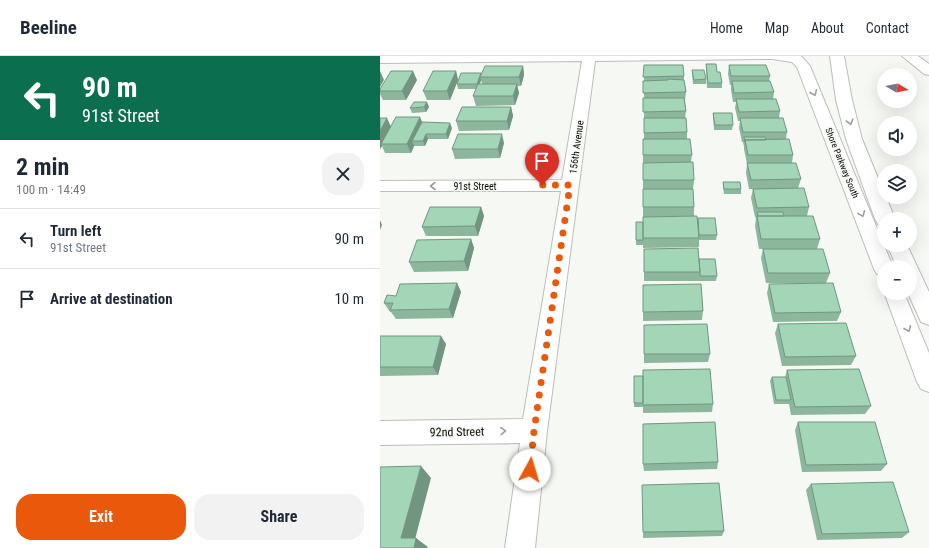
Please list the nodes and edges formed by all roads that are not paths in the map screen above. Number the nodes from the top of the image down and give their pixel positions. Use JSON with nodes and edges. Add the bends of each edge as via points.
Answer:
{"nodes":[{"id":1,"x":768,"y":56,"type":"edge"},
{"id":2,"x":777,"y":56,"type":"edge"},
{"id":3,"x":837,"y":56,"type":"edge"},
{"id":4,"x":909,"y":56,"type":"edge"},
{"id":5,"x":589,"y":57,"type":"edge"},
{"id":6,"x":380,"y":59,"type":"edge"},
{"id":7,"x":929,"y":71,"type":"edge"},
{"id":8,"x":570,"y":185,"type":"junction"},
{"id":9,"x":380,"y":186,"type":"edge"},
{"id":10,"x":882,"y":212,"type":"edge"},
{"id":11,"x":880,"y":260,"type":"edge"},
{"id":12,"x":917,"y":289,"type":"edge"},
{"id":13,"x":897,"y":300,"type":"edge"},
{"id":14,"x":929,"y":316,"type":"edge"},
{"id":15,"x":929,"y":382,"type":"edge"},
{"id":16,"x":534,"y":431,"type":"junction"},
{"id":17,"x":380,"y":433,"type":"edge"},
{"id":18,"x":520,"y":548,"type":"edge"}],
"edges":[{"from":1,"to":5,"type":"street"},
{"from":2,"to":11,"type":"street","name":"Shore Parkway South","one_way":true,"via":[[796,59],[803,66]]},
{"from":3,"to":10,"type":"highway","one_way":true,"via":[[854,139]]},
{"from":4,"to":7,"type":"highway"},
{"from":5,"to":6,"type":"street"},
{"from":5,"to":8,"type":"street","name":"156th Avenue"},
{"from":8,"to":9,"type":"street","name":"91st Street","one_way":true},
{"from":8,"to":16,"type":"street","name":"156th Avenue"},
{"from":12,"to":14,"type":"highway"},
{"from":13,"to":15,"type":"street","one_way":true},
{"from":17,"to":16,"type":"street","name":"92nd Street","one_way":true},
{"from":16,"to":18,"type":"street","name":"156th Avenue"}]}
